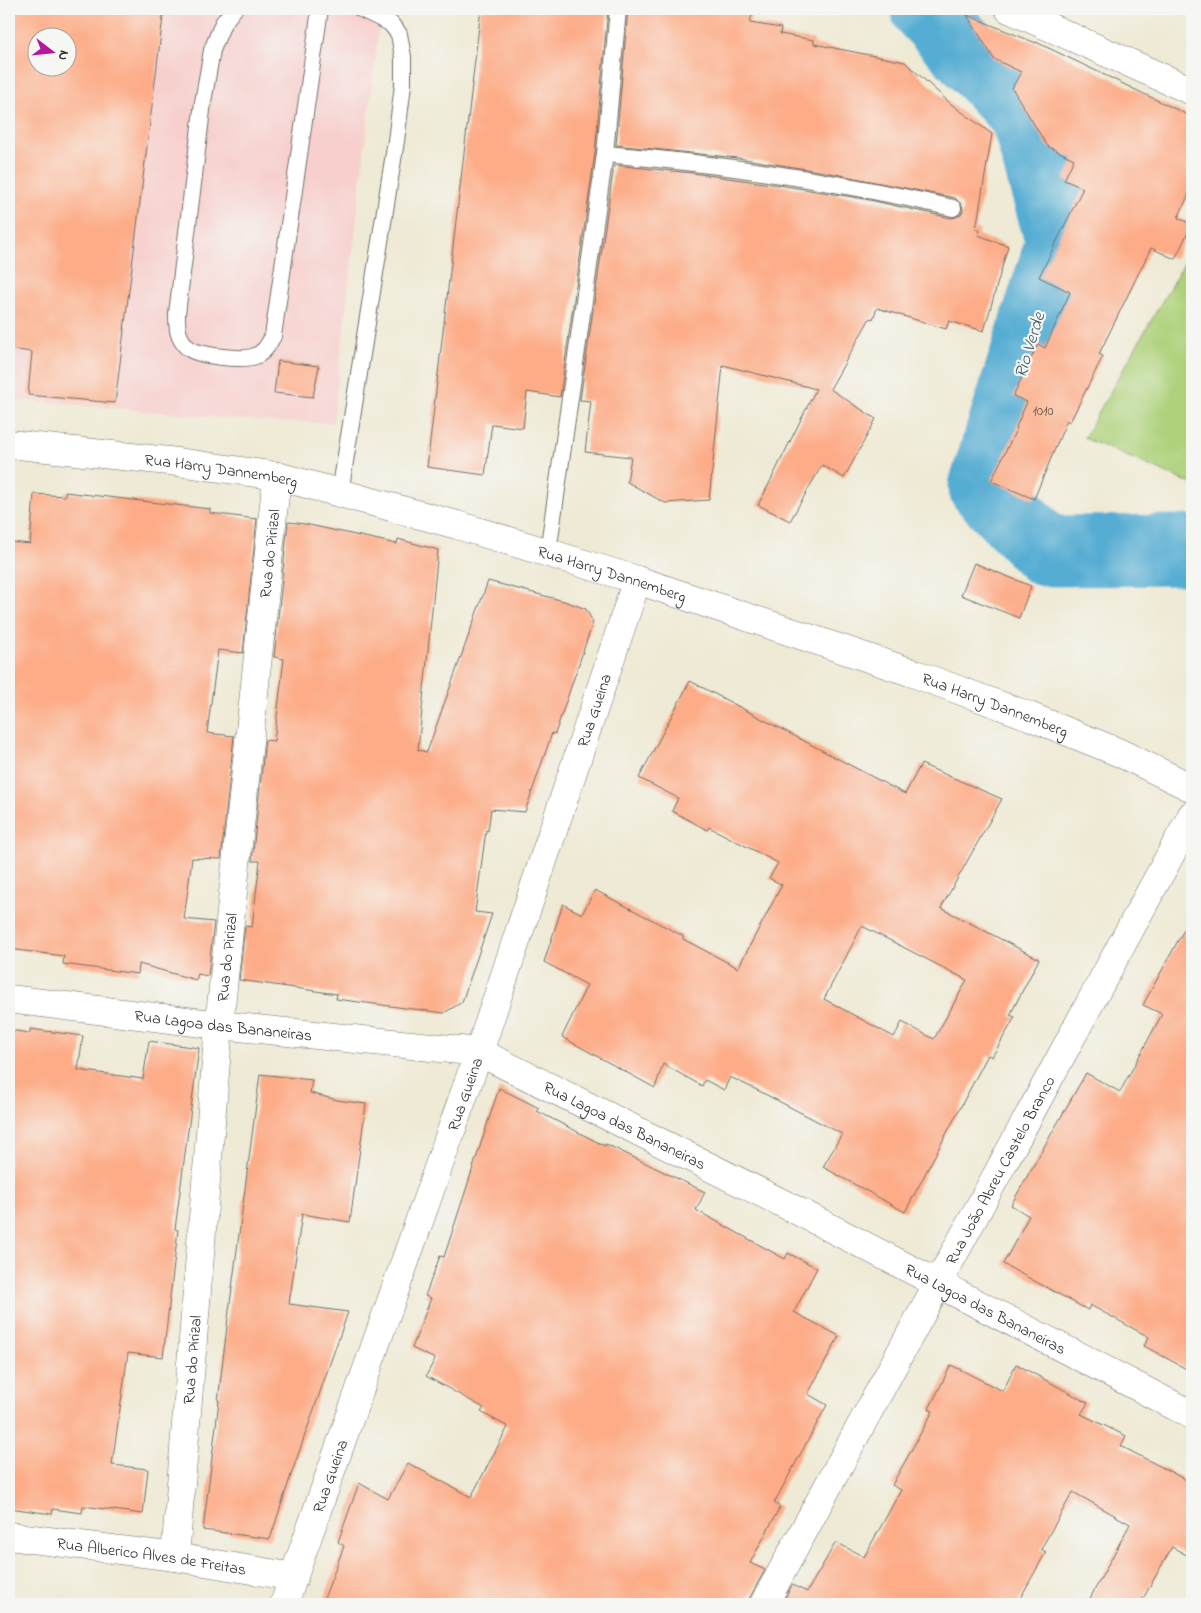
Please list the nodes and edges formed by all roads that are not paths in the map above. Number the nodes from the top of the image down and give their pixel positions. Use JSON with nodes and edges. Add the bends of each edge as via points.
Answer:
{"nodes":[{"id":1,"x":234,"y":9,"type":"edge"},
{"id":2,"x":320,"y":9,"type":"edge"},
{"id":3,"x":361,"y":9,"type":"edge"},
{"id":4,"x":618,"y":9,"type":"edge"},
{"id":5,"x":1008,"y":9,"type":"edge"},
{"id":6,"x":1192,"y":91,"type":"edge"},
{"id":7,"x":606,"y":154,"type":"junction"},
{"id":8,"x":953,"y":208,"type":"dead end"},
{"id":9,"x":9,"y":444,"type":"edge"},
{"id":10,"x":277,"y":476,"type":"junction"},
{"id":11,"x":340,"y":493,"type":"junction"},
{"id":12,"x":548,"y":552,"type":"junction"},
{"id":13,"x":638,"y":580,"type":"junction"},
{"id":14,"x":1192,"y":788,"type":"edge"},
{"id":15,"x":1192,"y":815,"type":"edge"},
{"id":16,"x":9,"y":999,"type":"edge"},
{"id":17,"x":219,"y":1025,"type":"junction"},
{"id":18,"x":479,"y":1052,"type":"junction"},
{"id":19,"x":938,"y":1282,"type":"junction"},
{"id":20,"x":1192,"y":1415,"type":"edge"},
{"id":21,"x":9,"y":1536,"type":"edge"},
{"id":22,"x":176,"y":1557,"type":"junction"},
{"id":23,"x":294,"y":1577,"type":"junction"},
{"id":24,"x":284,"y":1604,"type":"edge"},
{"id":25,"x":764,"y":1604,"type":"edge"}],
"edges":[{"from":1,"to":2,"type":"lane","via":[[223,23],[212,50],[204,94],[177,330],[188,348],[234,358],[254,356],[266,349],[273,336]]},
{"from":3,"to":11,"type":"lane","via":[[390,22],[399,34],[403,85]]},
{"from":4,"to":7,"type":"lane"},
{"from":5,"to":6,"type":"street"},
{"from":7,"to":8,"type":"lane","via":[[786,174],[892,193]]},
{"from":7,"to":12,"type":"lane"},
{"from":9,"to":10,"type":"street","name":"Rua Harry Dannemberg"},
{"from":10,"to":11,"type":"street","name":"Rua Harry Dannemberg"},
{"from":10,"to":17,"type":"street","name":"Rua do Pirizal"},
{"from":11,"to":12,"type":"street","name":"Rua Harry Dannemberg"},
{"from":12,"to":13,"type":"street","name":"Rua Harry Dannemberg"},
{"from":13,"to":14,"type":"street","name":"Rua Harry Dannemberg","via":[[1029,716],[1120,753]]},
{"from":13,"to":18,"type":"street","name":"Rua Gueina"},
{"from":15,"to":19,"type":"street","name":"Rua João Abreu Castelo Branco"},
{"from":16,"to":17,"type":"street","name":"Rua Lagoa das Bananeiras"},
{"from":17,"to":18,"type":"street","name":"Rua Lagoa das Bananeiras"},
{"from":17,"to":22,"type":"street","name":"Rua do Pirizal"},
{"from":18,"to":19,"type":"street","name":"Rua Lagoa das Bananeiras"},
{"from":18,"to":23,"type":"street","name":"Rua Gueina"},
{"from":19,"to":20,"type":"street","name":"Rua Lagoa das Bananeiras"},
{"from":19,"to":25,"type":"street","name":"Rua João Abreu Castelo Branco"},
{"from":21,"to":22,"type":"street","name":"Rua Alberico Alves de Freitas"},
{"from":22,"to":23,"type":"street","name":"Rua Alberico Alves de Freitas"},
{"from":23,"to":24,"type":"street","name":"Rua Gueina"}]}
